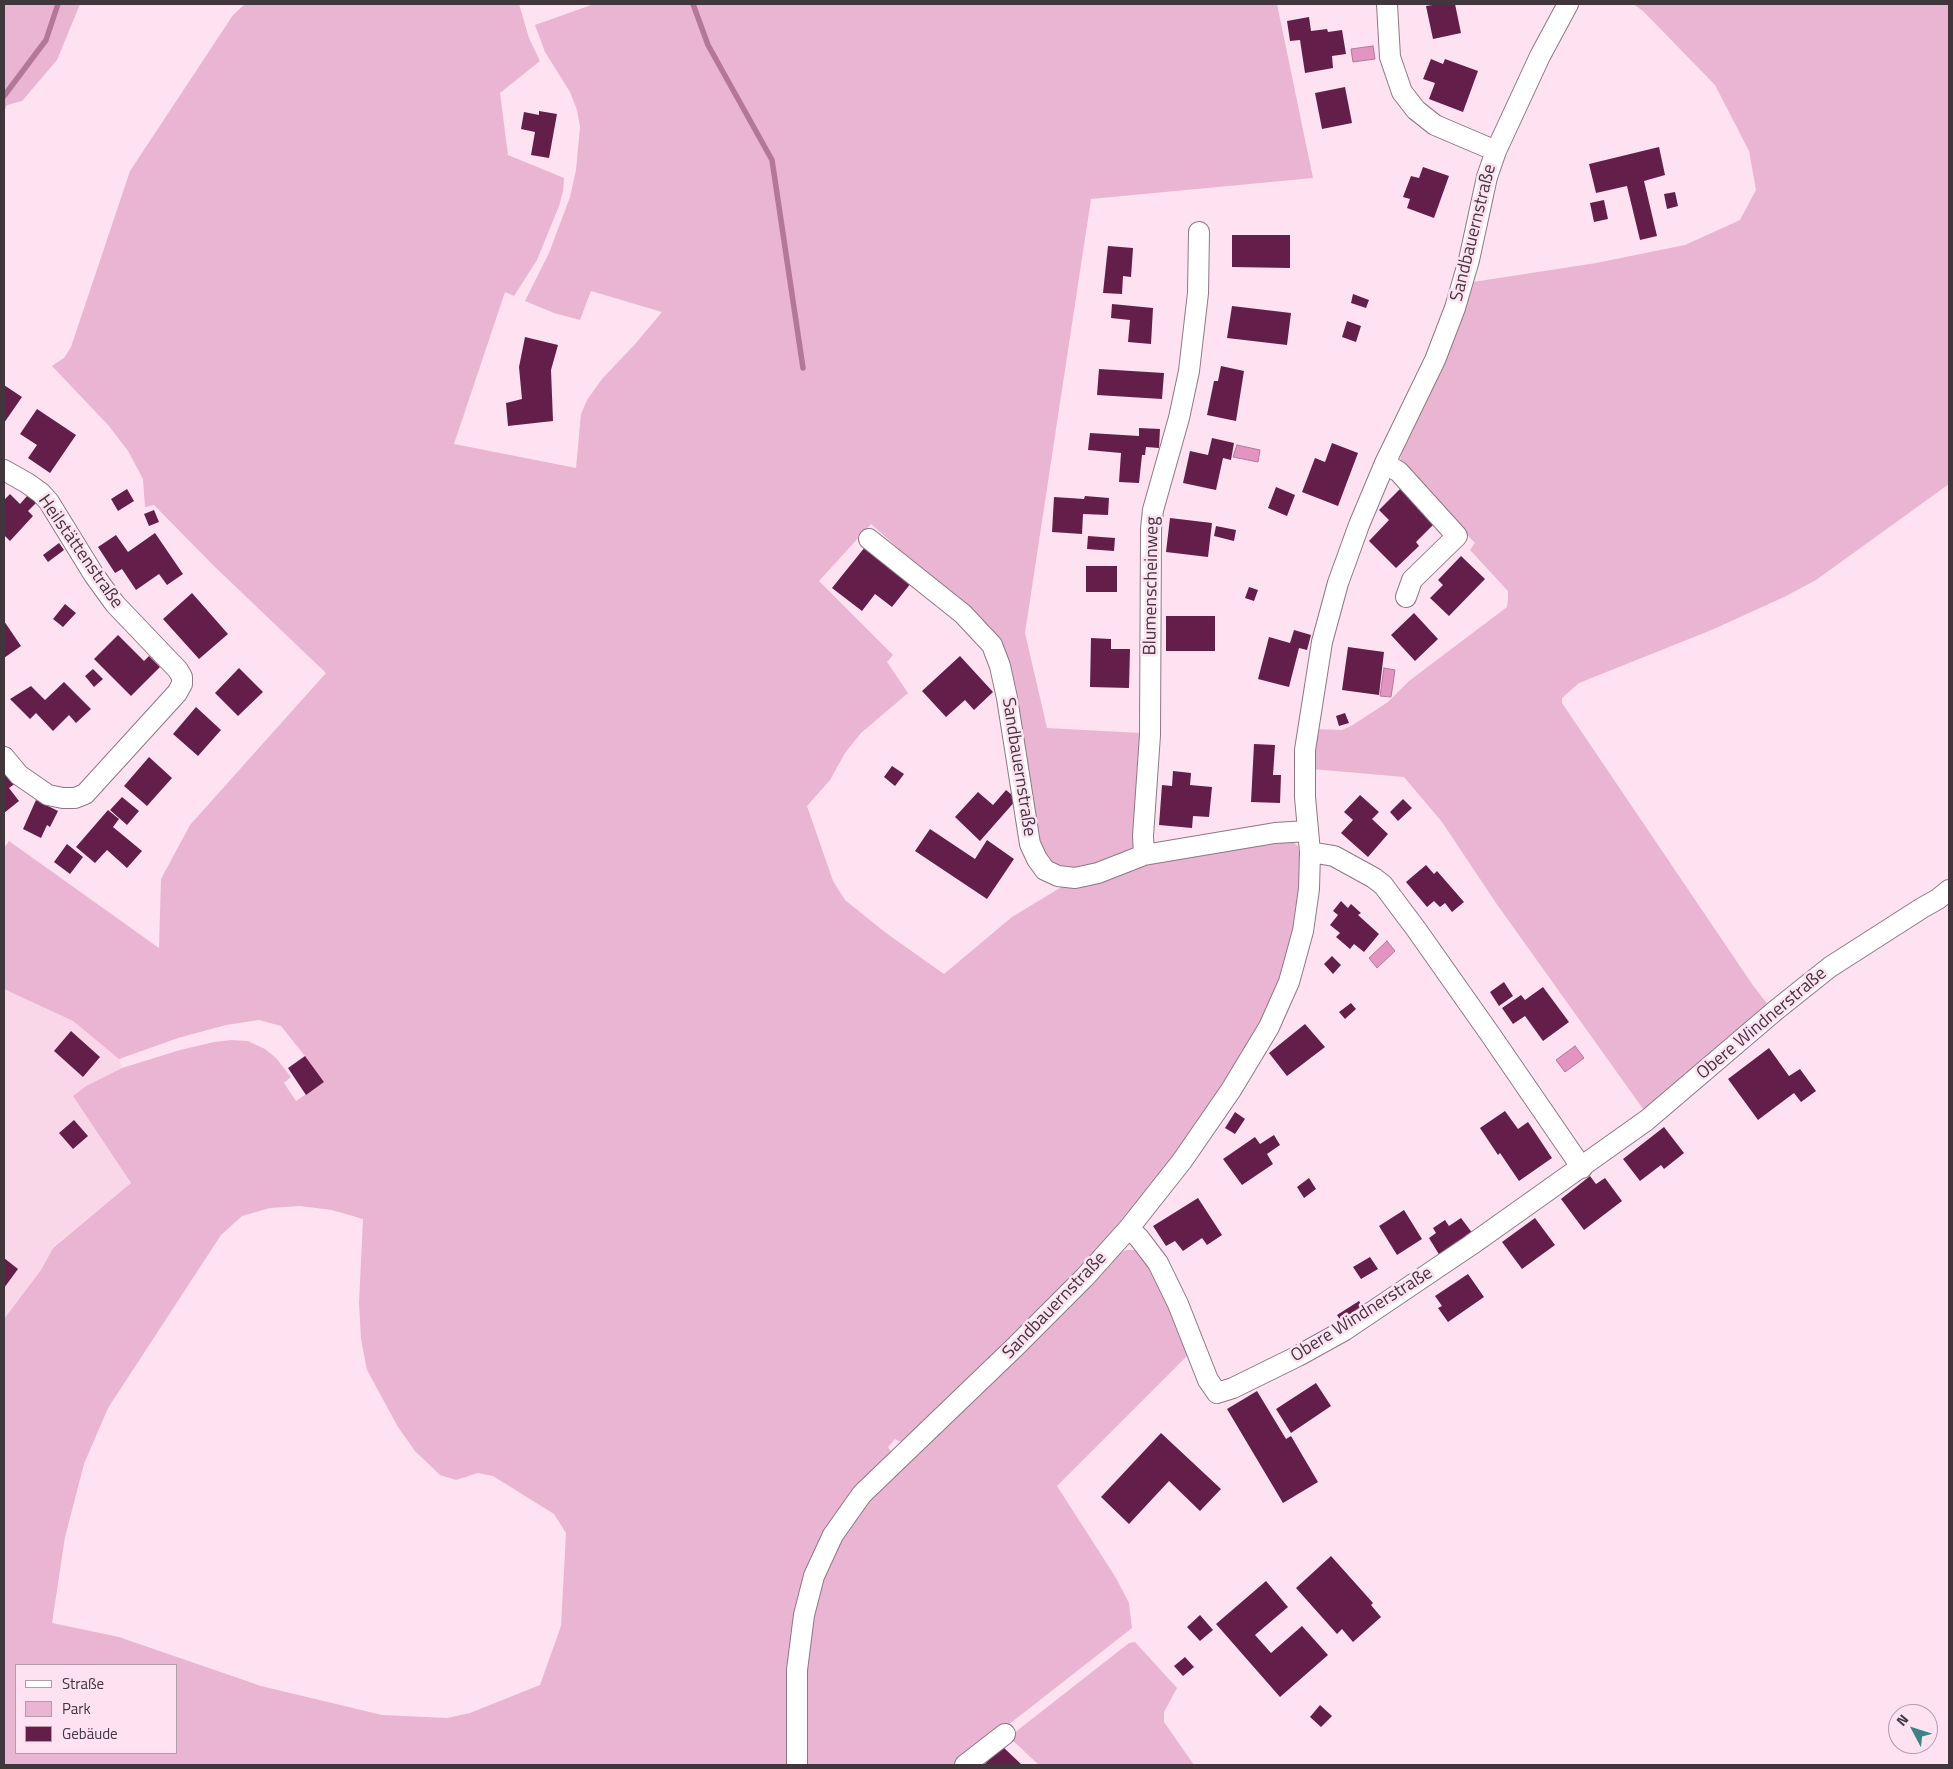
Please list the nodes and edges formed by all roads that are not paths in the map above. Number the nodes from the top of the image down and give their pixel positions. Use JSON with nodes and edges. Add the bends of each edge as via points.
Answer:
{"nodes":[{"id":1,"x":1387,"y":4,"type":"edge"},
{"id":2,"x":1568,"y":4,"type":"edge"},
{"id":3,"x":1496,"y":151,"type":"junction"},
{"id":4,"x":1199,"y":232,"type":"dead end"},
{"id":5,"x":1384,"y":463,"type":"junction"},
{"id":6,"x":4,"y":470,"type":"edge"},
{"id":7,"x":869,"y":539,"type":"dead end"},
{"id":8,"x":1406,"y":597,"type":"dead end"},
{"id":9,"x":4,"y":756,"type":"edge"},
{"id":10,"x":1308,"y":831,"type":"junction"},
{"id":11,"x":1310,"y":852,"type":"junction"},
{"id":12,"x":1144,"y":856,"type":"junction"},
{"id":13,"x":1949,"y":890,"type":"edge"},
{"id":14,"x":1582,"y":1168,"type":"junction"},
{"id":15,"x":1130,"y":1228,"type":"junction"},
{"id":16,"x":1005,"y":1734,"type":"dead end"},
{"id":17,"x":797,"y":1765,"type":"edge"},
{"id":18,"x":965,"y":1765,"type":"edge"}],
"edges":[{"from":1,"to":3,"type":"street","via":[[1390,57],[1402,92],[1416,110],[1435,125]]},
{"from":2,"to":3,"type":"street","name":"Sandbauernstraße"},
{"from":3,"to":5,"type":"street","name":"Sandbauernstraße","via":[[1455,308],[1435,360]]},
{"from":4,"to":12,"type":"street","name":"Blumenscheinweg","via":[[1198,293],[1189,371],[1151,529],[1150,735]]},
{"from":5,"to":8,"type":"street","via":[[1399,472],[1457,536],[1412,580]]},
{"from":5,"to":10,"type":"street","name":"Sandbauernstraße","via":[[1338,583],[1322,642],[1305,750]]},
{"from":6,"to":9,"type":"street","name":"Heilstättenstraße","via":[[27,483],[49,502],[115,604],[182,677],[177,693],[85,794],[75,798],[48,794],[19,775]]},
{"from":7,"to":12,"type":"street","name":"Sandbauernstraße","via":[[963,614],[992,645],[1007,698],[1030,844],[1045,870],[1075,878]]},
{"from":10,"to":11,"type":"street","name":"Sandbauernstraße"},
{"from":10,"to":12,"type":"street","name":"Sandbauernstraße","via":[[1275,833]]},
{"from":11,"to":14,"type":"street","via":[[1334,856],[1383,885]]},
{"from":11,"to":15,"type":"street","name":"Sandbauernstraße","via":[[1303,931],[1289,982],[1269,1027],[1232,1090]]},
{"from":13,"to":14,"type":"street","name":"Obere Windnerstraße","via":[[1830,967],[1647,1120]]},
{"from":14,"to":15,"type":"street","name":"Obere Windnerstraße","via":[[1345,1330],[1233,1388],[1217,1393],[1208,1380],[1158,1263]]},
{"from":15,"to":17,"type":"street","name":"Sandbauernstraße","via":[[1085,1278],[862,1494],[833,1535],[814,1576],[804,1615],[797,1670]]},
{"from":16,"to":18,"type":"street"}]}
